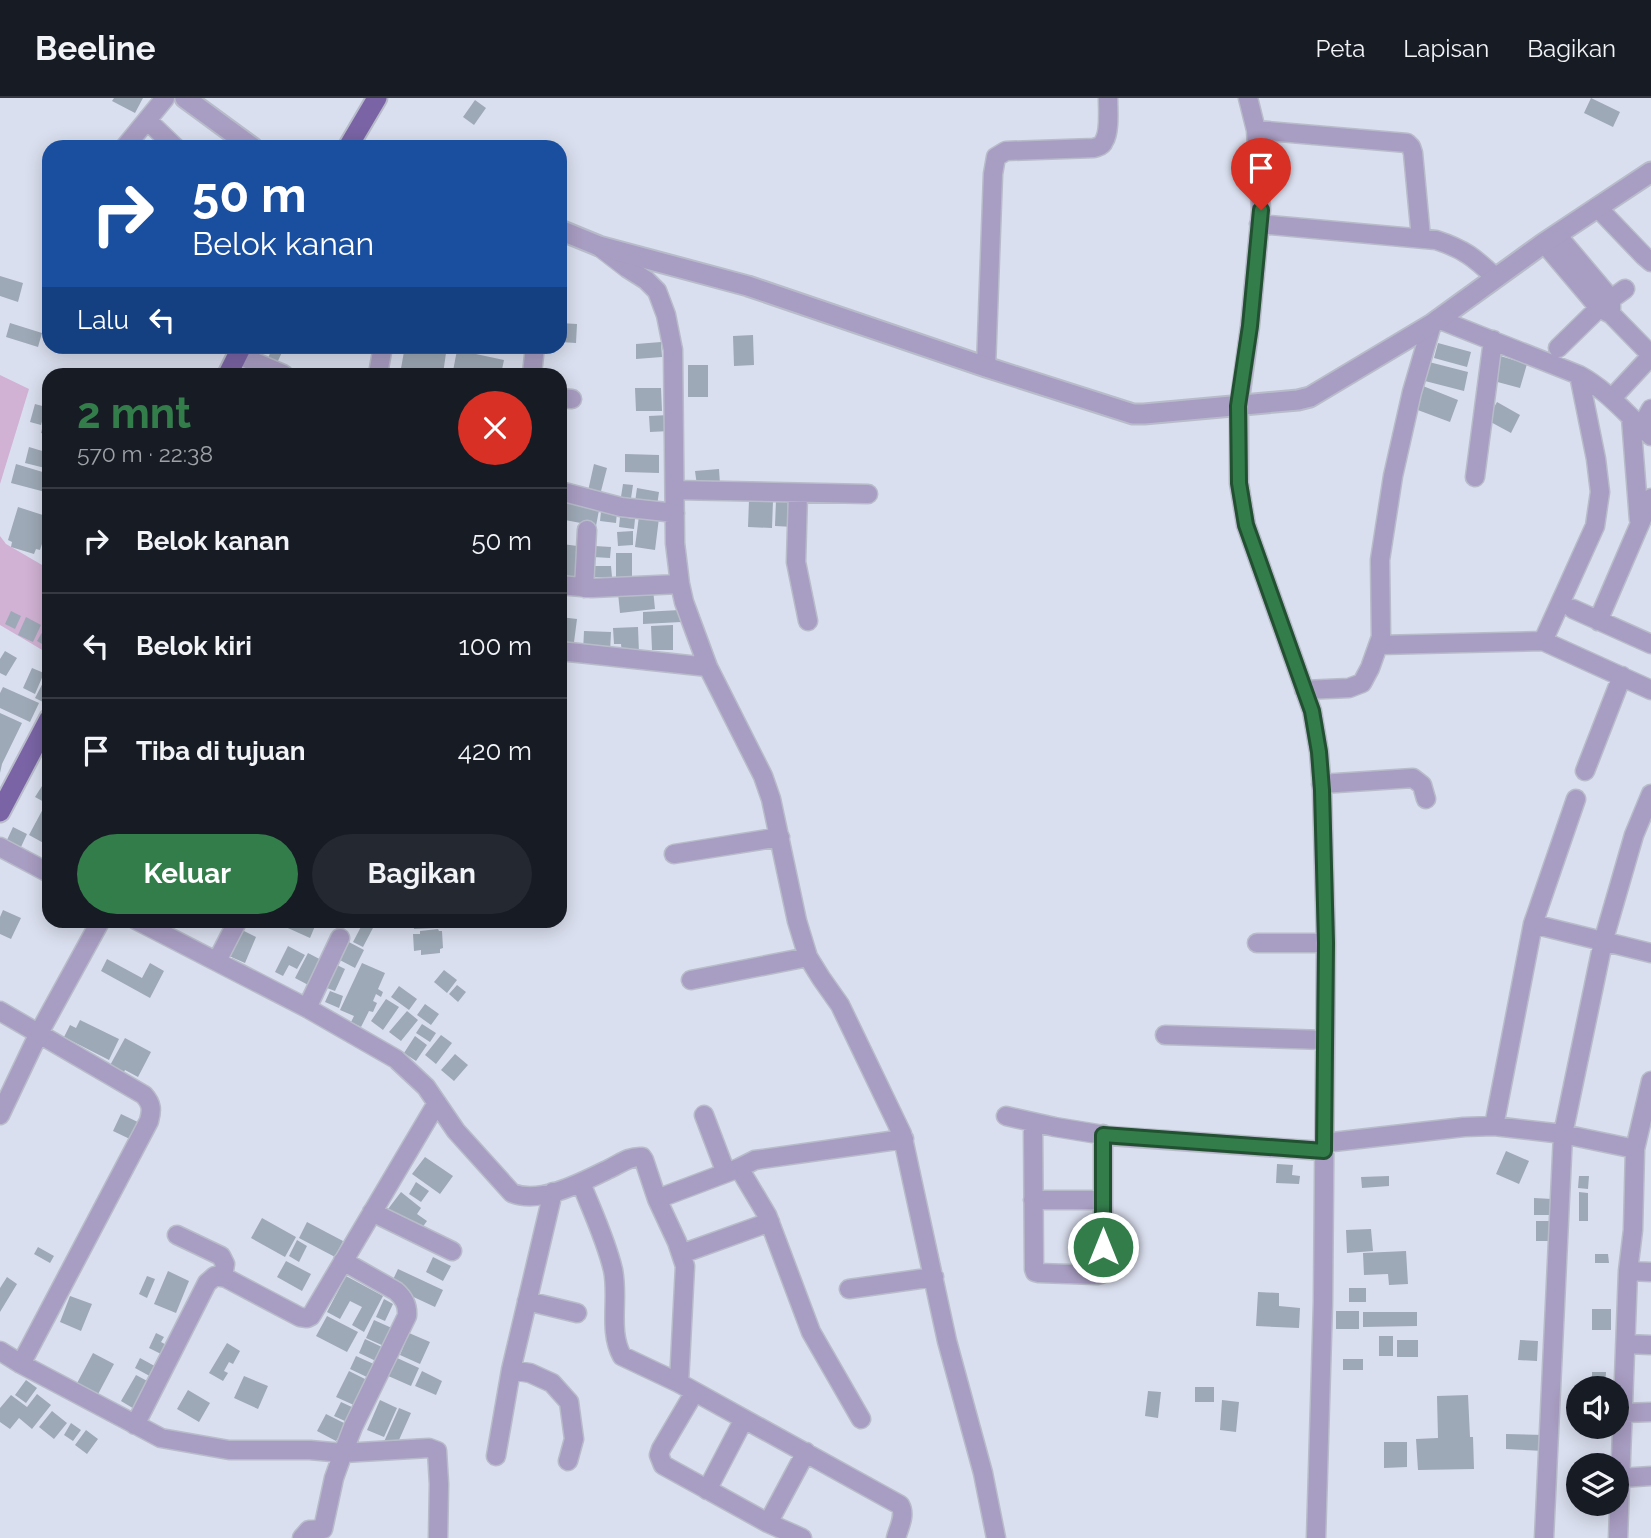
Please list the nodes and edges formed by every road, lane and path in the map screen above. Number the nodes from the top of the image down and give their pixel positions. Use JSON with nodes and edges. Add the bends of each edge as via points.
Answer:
{"nodes":[{"id":1,"x":164,"y":98,"type":"edge"},
{"id":2,"x":185,"y":98,"type":"edge"},
{"id":3,"x":377,"y":98,"type":"edge"},
{"id":4,"x":1108,"y":98,"type":"edge"},
{"id":5,"x":1248,"y":98,"type":"edge"},
{"id":6,"x":147,"y":120,"type":"junction"},
{"id":7,"x":1256,"y":130,"type":"junction"},
{"id":8,"x":131,"y":140,"type":"edge"},
{"id":9,"x":168,"y":140,"type":"edge"},
{"id":10,"x":242,"y":140,"type":"edge"},
{"id":11,"x":352,"y":140,"type":"edge"},
{"id":12,"x":1651,"y":172,"type":"edge"},
{"id":13,"x":1597,"y":207,"type":"junction"},
{"id":14,"x":1259,"y":224,"type":"junction"},
{"id":15,"x":567,"y":233,"type":"edge"},
{"id":16,"x":1420,"y":238,"type":"junction"},
{"id":17,"x":1550,"y":239,"type":"junction"},
{"id":18,"x":599,"y":246,"type":"junction"},
{"id":19,"x":1651,"y":262,"type":"edge"},
{"id":20,"x":1496,"y":278,"type":"junction"},
{"id":21,"x":1611,"y":302,"type":"junction"},
{"id":22,"x":1435,"y":321,"type":"junction"},
{"id":23,"x":1493,"y":340,"type":"junction"},
{"id":24,"x":1558,"y":348,"type":"dead end"},
{"id":25,"x":246,"y":354,"type":"edge"},
{"id":26,"x":1651,"y":355,"type":"edge"},
{"id":27,"x":986,"y":367,"type":"junction"},
{"id":28,"x":272,"y":368,"type":"edge"},
{"id":29,"x":1579,"y":374,"type":"junction"},
{"id":30,"x":1612,"y":398,"type":"junction"},
{"id":31,"x":1238,"y":406,"type":"junction"},
{"id":32,"x":1651,"y":409,"type":"edge"},
{"id":33,"x":1641,"y":427,"type":"edge"},
{"id":34,"x":1475,"y":477,"type":"dead end"},
{"id":35,"x":675,"y":491,"type":"junction"},
{"id":36,"x":567,"y":493,"type":"edge"},
{"id":37,"x":798,"y":493,"type":"junction"},
{"id":38,"x":868,"y":494,"type":"dead end"},
{"id":39,"x":1651,"y":498,"type":"edge"},
{"id":40,"x":675,"y":513,"type":"junction"},
{"id":41,"x":1640,"y":524,"type":"junction"},
{"id":42,"x":587,"y":530,"type":"dead end"},
{"id":43,"x":680,"y":584,"type":"junction"},
{"id":44,"x":567,"y":586,"type":"edge"},
{"id":45,"x":584,"y":587,"type":"junction"},
{"id":46,"x":1573,"y":609,"type":"dead end"},
{"id":47,"x":808,"y":621,"type":"dead end"},
{"id":48,"x":1598,"y":621,"type":"junction"},
{"id":49,"x":1543,"y":641,"type":"junction"},
{"id":50,"x":1651,"y":644,"type":"edge"},
{"id":51,"x":1378,"y":645,"type":"junction"},
{"id":52,"x":567,"y":653,"type":"edge"},
{"id":53,"x":708,"y":667,"type":"junction"},
{"id":54,"x":1622,"y":676,"type":"junction"},
{"id":55,"x":1304,"y":690,"type":"junction"},
{"id":56,"x":1651,"y":690,"type":"edge"},
{"id":57,"x":42,"y":732,"type":"edge"},
{"id":58,"x":1585,"y":771,"type":"dead end"},
{"id":59,"x":1321,"y":784,"type":"junction"},
{"id":60,"x":1651,"y":794,"type":"edge"},
{"id":61,"x":1426,"y":799,"type":"dead end"},
{"id":62,"x":1576,"y":799,"type":"dead end"},
{"id":63,"x":0,"y":812,"type":"edge"},
{"id":64,"x":780,"y":837,"type":"junction"},
{"id":65,"x":0,"y":847,"type":"edge"},
{"id":66,"x":674,"y":854,"type":"dead end"},
{"id":67,"x":42,"y":869,"type":"edge"},
{"id":68,"x":1533,"y":924,"type":"junction"},
{"id":69,"x":97,"y":928,"type":"edge"},
{"id":70,"x":152,"y":928,"type":"edge"},
{"id":71,"x":235,"y":928,"type":"edge"},
{"id":72,"x":340,"y":939,"type":"dead end"},
{"id":73,"x":1603,"y":942,"type":"junction"},
{"id":74,"x":1257,"y":943,"type":"dead end"},
{"id":75,"x":1326,"y":943,"type":"junction"},
{"id":76,"x":1651,"y":953,"type":"edge"},
{"id":77,"x":808,"y":957,"type":"junction"},
{"id":78,"x":217,"y":961,"type":"junction"},
{"id":79,"x":691,"y":980,"type":"dead end"},
{"id":80,"x":307,"y":1008,"type":"junction"},
{"id":81,"x":0,"y":1011,"type":"edge"},
{"id":82,"x":39,"y":1033,"type":"junction"},
{"id":83,"x":1165,"y":1035,"type":"dead end"},
{"id":84,"x":1325,"y":1040,"type":"junction"},
{"id":85,"x":1651,"y":1081,"type":"edge"},
{"id":86,"x":437,"y":1103,"type":"junction"},
{"id":87,"x":0,"y":1115,"type":"edge"},
{"id":88,"x":704,"y":1115,"type":"dead end"},
{"id":89,"x":1006,"y":1116,"type":"dead end"},
{"id":90,"x":1033,"y":1122,"type":"junction"},
{"id":91,"x":1494,"y":1126,"type":"junction"},
{"id":92,"x":1563,"y":1134,"type":"junction"},
{"id":93,"x":1103,"y":1135,"type":"junction"},
{"id":94,"x":904,"y":1139,"type":"junction"},
{"id":95,"x":1324,"y":1147,"type":"junction"},
{"id":96,"x":1635,"y":1149,"type":"junction"},
{"id":97,"x":733,"y":1170,"type":"junction"},
{"id":98,"x":581,"y":1183,"type":"junction"},
{"id":99,"x":553,"y":1192,"type":"junction"},
{"id":100,"x":657,"y":1199,"type":"junction"},
{"id":101,"x":1033,"y":1200,"type":"junction"},
{"id":102,"x":1103,"y":1200,"type":"junction"},
{"id":103,"x":372,"y":1212,"type":"junction"},
{"id":104,"x":770,"y":1222,"type":"junction"},
{"id":105,"x":177,"y":1235,"type":"dead end"},
{"id":106,"x":452,"y":1251,"type":"dead end"},
{"id":107,"x":681,"y":1254,"type":"junction"},
{"id":108,"x":343,"y":1261,"type":"junction"},
{"id":109,"x":1629,"y":1271,"type":"junction"},
{"id":110,"x":1651,"y":1272,"type":"edge"},
{"id":111,"x":222,"y":1277,"type":"junction"},
{"id":112,"x":934,"y":1277,"type":"junction"},
{"id":113,"x":849,"y":1289,"type":"dead end"},
{"id":114,"x":527,"y":1301,"type":"junction"},
{"id":115,"x":577,"y":1313,"type":"dead end"},
{"id":116,"x":1626,"y":1345,"type":"junction"},
{"id":117,"x":1651,"y":1345,"type":"edge"},
{"id":118,"x":0,"y":1351,"type":"edge"},
{"id":119,"x":21,"y":1364,"type":"junction"},
{"id":120,"x":511,"y":1370,"type":"junction"},
{"id":121,"x":1625,"y":1376,"type":"edge"},
{"id":122,"x":686,"y":1388,"type":"junction"},
{"id":123,"x":1651,"y":1412,"type":"edge"},
{"id":124,"x":1629,"y":1413,"type":"edge"},
{"id":125,"x":744,"y":1419,"type":"junction"},
{"id":126,"x":862,"y":1419,"type":"dead end"},
{"id":127,"x":135,"y":1425,"type":"junction"},
{"id":128,"x":343,"y":1452,"type":"junction"},
{"id":129,"x":806,"y":1452,"type":"junction"},
{"id":130,"x":496,"y":1456,"type":"dead end"},
{"id":131,"x":568,"y":1461,"type":"dead end"},
{"id":132,"x":1651,"y":1476,"type":"edge"},
{"id":133,"x":1629,"y":1477,"type":"edge"},
{"id":134,"x":707,"y":1490,"type":"junction"},
{"id":135,"x":1619,"y":1516,"type":"edge"},
{"id":136,"x":768,"y":1523,"type":"junction"},
{"id":137,"x":302,"y":1538,"type":"edge"},
{"id":138,"x":438,"y":1538,"type":"edge"},
{"id":139,"x":802,"y":1538,"type":"edge"},
{"id":140,"x":896,"y":1538,"type":"edge"},
{"id":141,"x":996,"y":1538,"type":"edge"},
{"id":142,"x":1316,"y":1538,"type":"edge"},
{"id":143,"x":1544,"y":1538,"type":"edge"},
{"id":144,"x":1618,"y":1538,"type":"edge"}],
"edges":[{"from":1,"to":6,"type":"street"},
{"from":2,"to":10,"type":"street"},
{"from":3,"to":11,"type":"main road"},
{"from":4,"to":27,"type":"street","via":[[1101,146],[1006,151],[996,157]]},
{"from":5,"to":7,"type":"street"},
{"from":6,"to":8,"type":"street"},
{"from":6,"to":9,"type":"street"},
{"from":7,"to":14,"type":"street"},
{"from":7,"to":16,"type":"street","via":[[1407,143],[1413,153]]},
{"from":12,"to":13,"type":"street"},
{"from":13,"to":17,"type":"street"},
{"from":13,"to":19,"type":"street"},
{"from":14,"to":16,"type":"street"},
{"from":14,"to":31,"type":"street"},
{"from":15,"to":18,"type":"street"},
{"from":16,"to":20,"type":"street","via":[[1457,247]]},
{"from":17,"to":20,"type":"street"},
{"from":17,"to":21,"type":"street"},
{"from":18,"to":27,"type":"street","via":[[748,286]]},
{"from":18,"to":35,"type":"street","via":[[657,291],[666,315],[673,350]]},
{"from":20,"to":22,"type":"street"},
{"from":21,"to":24,"type":"street"},
{"from":21,"to":26,"type":"street"},
{"from":22,"to":23,"type":"street"},
{"from":22,"to":31,"type":"street","via":[[1310,397]]},
{"from":22,"to":51,"type":"street","via":[[1392,476],[1380,560]]},
{"from":23,"to":29,"type":"street"},
{"from":23,"to":34,"type":"street"},
{"from":25,"to":28,"type":"street"},
{"from":26,"to":30,"type":"street"},
{"from":27,"to":31,"type":"street","via":[[1133,414]]},
{"from":29,"to":30,"type":"street"},
{"from":29,"to":49,"type":"street","via":[[1600,492],[1595,526]]},
{"from":30,"to":33,"type":"street"},
{"from":31,"to":55,"type":"street","via":[[1239,483],[1246,525]]},
{"from":32,"to":33,"type":"street"},
{"from":33,"to":41,"type":"street"},
{"from":35,"to":37,"type":"street"},
{"from":35,"to":40,"type":"street"},
{"from":36,"to":40,"type":"street","via":[[621,507]]},
{"from":37,"to":38,"type":"street"},
{"from":37,"to":47,"type":"street","via":[[796,562]]},
{"from":39,"to":41,"type":"street"},
{"from":40,"to":43,"type":"street"},
{"from":41,"to":48,"type":"street"},
{"from":42,"to":45,"type":"street"},
{"from":43,"to":45,"type":"street"},
{"from":43,"to":53,"type":"street"},
{"from":44,"to":45,"type":"street"},
{"from":46,"to":48,"type":"street"},
{"from":48,"to":50,"type":"street"},
{"from":49,"to":51,"type":"street"},
{"from":49,"to":54,"type":"street"},
{"from":51,"to":55,"type":"street","via":[[1362,683]]},
{"from":52,"to":53,"type":"street"},
{"from":53,"to":64,"type":"street","via":[[763,776]]},
{"from":54,"to":56,"type":"street"},
{"from":54,"to":58,"type":"street"},
{"from":55,"to":59,"type":"street","via":[[1312,711]]},
{"from":57,"to":63,"type":"main road"},
{"from":59,"to":61,"type":"street","via":[[1413,778],[1422,785]]},
{"from":59,"to":75,"type":"street"},
{"from":60,"to":73,"type":"street","via":[[1634,835]]},
{"from":62,"to":68,"type":"street"},
{"from":64,"to":66,"type":"street"},
{"from":64,"to":77,"type":"street"},
{"from":65,"to":67,"type":"street"},
{"from":68,"to":73,"type":"street"},
{"from":68,"to":91,"type":"street"},
{"from":69,"to":82,"type":"street"},
{"from":70,"to":78,"type":"street"},
{"from":71,"to":78,"type":"street"},
{"from":72,"to":80,"type":"street"},
{"from":73,"to":76,"type":"street"},
{"from":73,"to":92,"type":"street"},
{"from":74,"to":75,"type":"street"},
{"from":75,"to":84,"type":"street"},
{"from":77,"to":79,"type":"street"},
{"from":77,"to":94,"type":"street","via":[[840,1005]]},
{"from":78,"to":80,"type":"street"},
{"from":80,"to":86,"type":"street","via":[[396,1059]]},
{"from":81,"to":82,"type":"street"},
{"from":82,"to":87,"type":"street"},
{"from":82,"to":119,"type":"street","via":[[144,1095],[151,1112]]},
{"from":83,"to":84,"type":"street"},
{"from":84,"to":95,"type":"street"},
{"from":85,"to":96,"type":"street"},
{"from":86,"to":99,"type":"street","via":[[512,1193],[530,1197]]},
{"from":86,"to":103,"type":"street"},
{"from":88,"to":97,"type":"street"},
{"from":89,"to":90,"type":"street"},
{"from":90,"to":93,"type":"street"},
{"from":90,"to":101,"type":"street"},
{"from":91,"to":92,"type":"street"},
{"from":91,"to":95,"type":"street"},
{"from":92,"to":96,"type":"street"},
{"from":92,"to":143,"type":"street"},
{"from":93,"to":95,"type":"street"},
{"from":93,"to":102,"type":"street"},
{"from":94,"to":97,"type":"street","via":[[777,1156]]},
{"from":94,"to":112,"type":"street"},
{"from":95,"to":142,"type":"street"},
{"from":96,"to":109,"type":"street"},
{"from":97,"to":100,"type":"street"},
{"from":97,"to":104,"type":"street"},
{"from":98,"to":99,"type":"street"},
{"from":98,"to":100,"type":"street","via":[[642,1157]]},
{"from":98,"to":122,"type":"street","via":[[613,1273],[616,1335],[622,1356]]},
{"from":99,"to":114,"type":"street"},
{"from":100,"to":107,"type":"street"},
{"from":101,"to":102,"type":"street"},
{"from":101,"to":102,"type":"street","via":[[1035,1272],[1097,1275],[1103,1270]]},
{"from":103,"to":106,"type":"street"},
{"from":103,"to":108,"type":"street"},
{"from":104,"to":107,"type":"street"},
{"from":104,"to":126,"type":"street","via":[[811,1332]]},
{"from":105,"to":111,"type":"street","via":[[221,1256],[225,1264]]},
{"from":107,"to":122,"type":"street","via":[[685,1266]]},
{"from":108,"to":111,"type":"street","via":[[307,1318]]},
{"from":108,"to":128,"type":"street","via":[[396,1291],[408,1308]]},
{"from":109,"to":110,"type":"street"},
{"from":109,"to":116,"type":"street"},
{"from":111,"to":127,"type":"street","via":[[215,1276],[207,1283]]},
{"from":112,"to":113,"type":"street"},
{"from":112,"to":141,"type":"street"},
{"from":114,"to":115,"type":"street"},
{"from":114,"to":120,"type":"street"},
{"from":116,"to":117,"type":"street"},
{"from":116,"to":121,"type":"street"},
{"from":118,"to":119,"type":"street"},
{"from":119,"to":127,"type":"street"},
{"from":120,"to":130,"type":"street"},
{"from":120,"to":131,"type":"street","via":[[552,1383],[569,1402],[574,1439]]},
{"from":122,"to":125,"type":"street"},
{"from":122,"to":134,"type":"street","via":[[659,1455],[663,1465]]},
{"from":123,"to":124,"type":"street"},
{"from":125,"to":129,"type":"street"},
{"from":125,"to":134,"type":"street"},
{"from":127,"to":128,"type":"street","via":[[161,1438],[229,1450]]},
{"from":128,"to":137,"type":"street","via":[[323,1529],[309,1530]]},
{"from":128,"to":138,"type":"street","via":[[437,1451]]},
{"from":129,"to":136,"type":"street"},
{"from":129,"to":140,"type":"street","via":[[900,1505],[903,1510]]},
{"from":132,"to":133,"type":"street"},
{"from":134,"to":136,"type":"street"},
{"from":135,"to":144,"type":"street"},
{"from":136,"to":139,"type":"street"}]}
